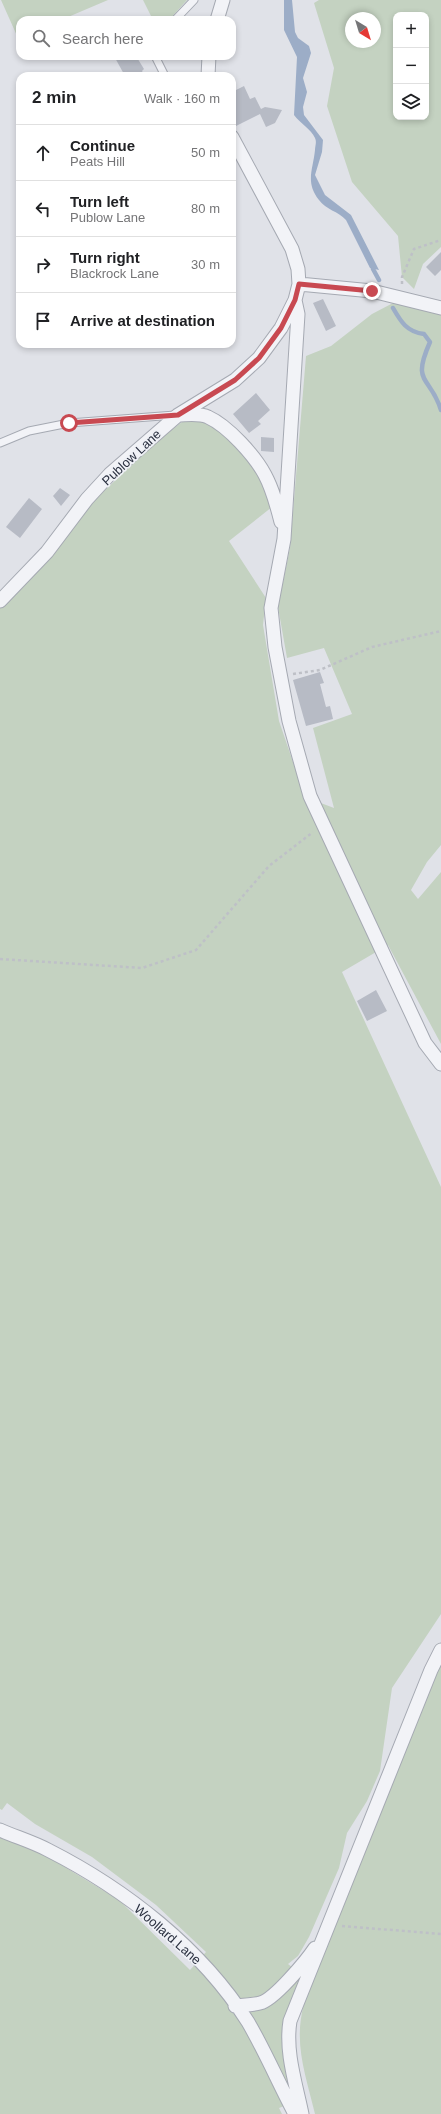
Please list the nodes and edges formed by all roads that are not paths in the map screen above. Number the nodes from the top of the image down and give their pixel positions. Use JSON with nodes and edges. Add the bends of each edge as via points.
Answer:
{"nodes":[{"id":1,"x":194,"y":0,"type":"edge"},
{"id":2,"x":223,"y":0,"type":"edge"},
{"id":3,"x":179,"y":16,"type":"edge"},
{"id":4,"x":219,"y":16,"type":"edge"},
{"id":5,"x":158,"y":60,"type":"edge"},
{"id":6,"x":209,"y":60,"type":"edge"},
{"id":7,"x":163,"y":72,"type":"edge"},
{"id":8,"x":208,"y":72,"type":"edge"},
{"id":9,"x":236,"y":144,"type":"edge"},
{"id":10,"x":299,"y":284,"type":"junction"},
{"id":11,"x":295,"y":300,"type":"junction"},
{"id":12,"x":441,"y":308,"type":"edge"},
{"id":13,"x":178,"y":415,"type":"junction"},
{"id":14,"x":0,"y":443,"type":"edge"},
{"id":15,"x":284,"y":539,"type":"junction"},
{"id":16,"x":0,"y":601,"type":"edge"},
{"id":17,"x":441,"y":1064,"type":"edge"},
{"id":18,"x":441,"y":1650,"type":"edge"},
{"id":19,"x":0,"y":1830,"type":"edge"},
{"id":20,"x":329,"y":1926,"type":"junction"},
{"id":21,"x":235,"y":2006,"type":"junction"},
{"id":22,"x":295,"y":2114,"type":"edge"},
{"id":23,"x":302,"y":2114,"type":"edge"}],
"edges":[{"from":1,"to":3,"type":"lane"},
{"from":2,"to":4,"type":"street"},
{"from":5,"to":7,"type":"lane"},
{"from":6,"to":8,"type":"street"},
{"from":9,"to":10,"type":"street","name":"Publow Lane","via":[[292,249]]},
{"from":10,"to":11,"type":"street","name":"Publow Lane"},
{"from":10,"to":12,"type":"street","via":[[372,291]]},
{"from":11,"to":13,"type":"street","name":"Publow Lane","via":[[281,328],[259,358],[235,380]]},
{"from":11,"to":15,"type":"street","via":[[298,314]]},
{"from":13,"to":14,"type":"lane","via":[[69,423],[29,431]]},
{"from":13,"to":15,"type":"street","via":[[207,416],[247,450],[265,475],[277,505]]},
{"from":13,"to":16,"type":"street","name":"Publow Lane","via":[[86,498],[47,552]]},
{"from":15,"to":17,"type":"street","via":[[271,608],[275,647],[289,721],[310,796],[425,1043]]},
{"from":18,"to":20,"type":"street","via":[[430,1670]]},
{"from":19,"to":21,"type":"street","name":"Woollard Lane","via":[[47,1850],[114,1889],[173,1935],[208,1970]]},
{"from":20,"to":21,"type":"street","via":[[308,1959],[262,2003]]},
{"from":20,"to":23,"type":"street","via":[[290,2021],[288,2032],[291,2064]]},
{"from":21,"to":22,"type":"street","name":"Woollard Lane","via":[[248,2022]]}]}
